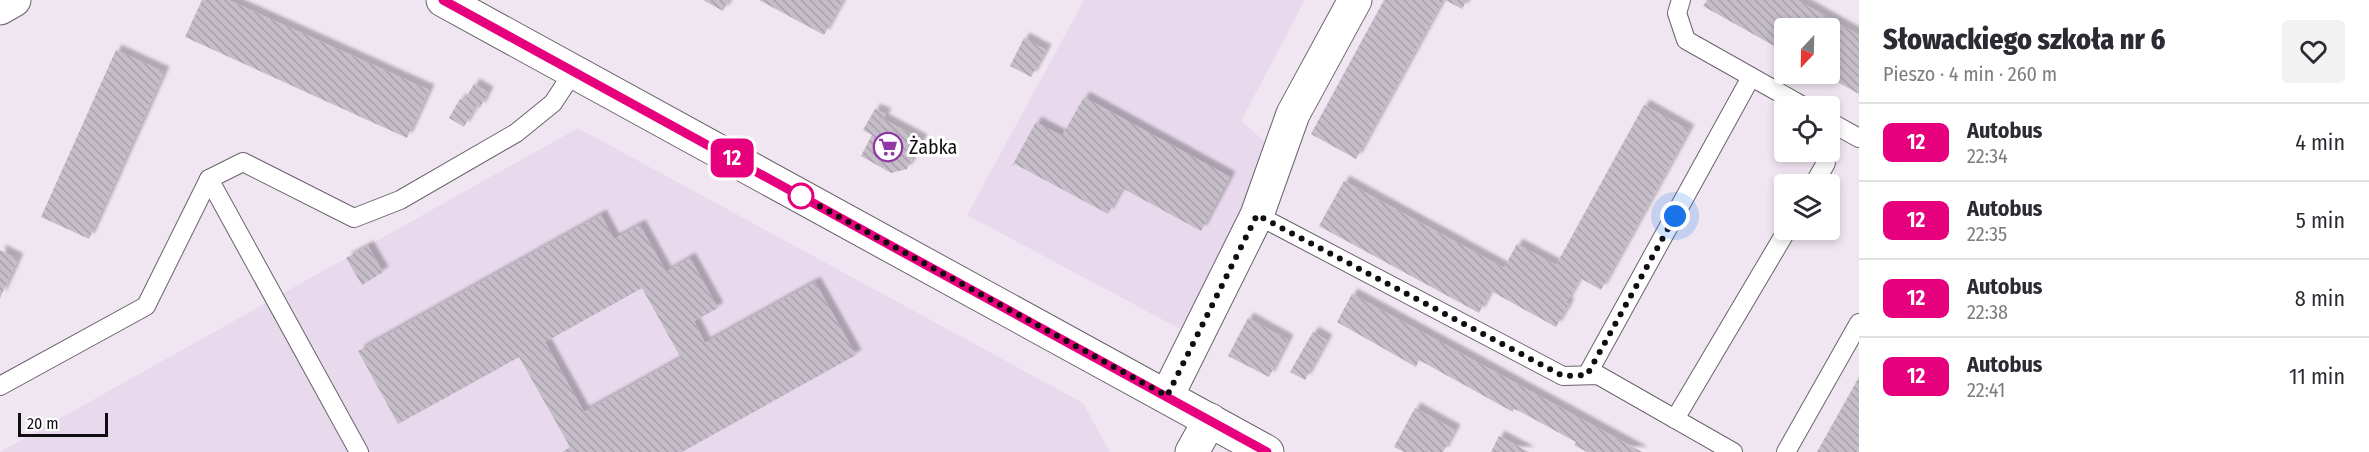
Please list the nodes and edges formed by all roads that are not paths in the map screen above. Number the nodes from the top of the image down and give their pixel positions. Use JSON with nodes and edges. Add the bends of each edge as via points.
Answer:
{"nodes":[{"id":1,"x":443,"y":0,"type":"edge"},
{"id":2,"x":1355,"y":0,"type":"edge"},
{"id":3,"x":1681,"y":0,"type":"edge"},
{"id":4,"x":574,"y":71,"type":"junction"},
{"id":5,"x":1751,"y":77,"type":"junction"},
{"id":6,"x":1785,"y":96,"type":"edge"},
{"id":7,"x":1840,"y":128,"type":"edge"},
{"id":8,"x":1859,"y":138,"type":"edge"},
{"id":9,"x":1826,"y":163,"type":"dead end"},
{"id":10,"x":1820,"y":174,"type":"edge"},
{"id":11,"x":209,"y":179,"type":"junction"},
{"id":12,"x":1257,"y":215,"type":"junction"},
{"id":13,"x":1781,"y":240,"type":"edge"},
{"id":14,"x":1859,"y":323,"type":"edge"},
{"id":15,"x":1587,"y":375,"type":"junction"},
{"id":16,"x":0,"y":386,"type":"edge"},
{"id":17,"x":1167,"y":396,"type":"junction"},
{"id":18,"x":1675,"y":419,"type":"junction"},
{"id":19,"x":1210,"y":420,"type":"junction"},
{"id":20,"x":358,"y":452,"type":"edge"},
{"id":21,"x":1192,"y":452,"type":"edge"},
{"id":22,"x":1267,"y":452,"type":"edge"},
{"id":23,"x":1733,"y":452,"type":"edge"},
{"id":24,"x":1786,"y":452,"type":"edge"}],
"edges":[{"from":1,"to":4,"type":"street"},
{"from":2,"to":12,"type":"street","via":[[1293,114]]},
{"from":3,"to":5,"type":"lane","via":[[1677,13],[1686,40]]},
{"from":4,"to":11,"type":"lane","via":[[553,103],[516,133],[400,200],[354,218],[243,162]]},
{"from":4,"to":17,"type":"street"},
{"from":5,"to":6,"type":"lane"},
{"from":5,"to":15,"type":"lane"},
{"from":7,"to":8,"type":"lane"},
{"from":9,"to":10,"type":"lane"},
{"from":11,"to":16,"type":"lane","via":[[146,306]]},
{"from":11,"to":20,"type":"lane"},
{"from":12,"to":15,"type":"lane","via":[[1563,376]]},
{"from":12,"to":17,"type":"street"},
{"from":13,"to":18,"type":"lane"},
{"from":14,"to":24,"type":"lane"},
{"from":15,"to":18,"type":"lane","via":[[1598,375]]},
{"from":17,"to":19,"type":"street"},
{"from":18,"to":23,"type":"lane"},
{"from":19,"to":21,"type":"street"},
{"from":19,"to":22,"type":"street"}]}
